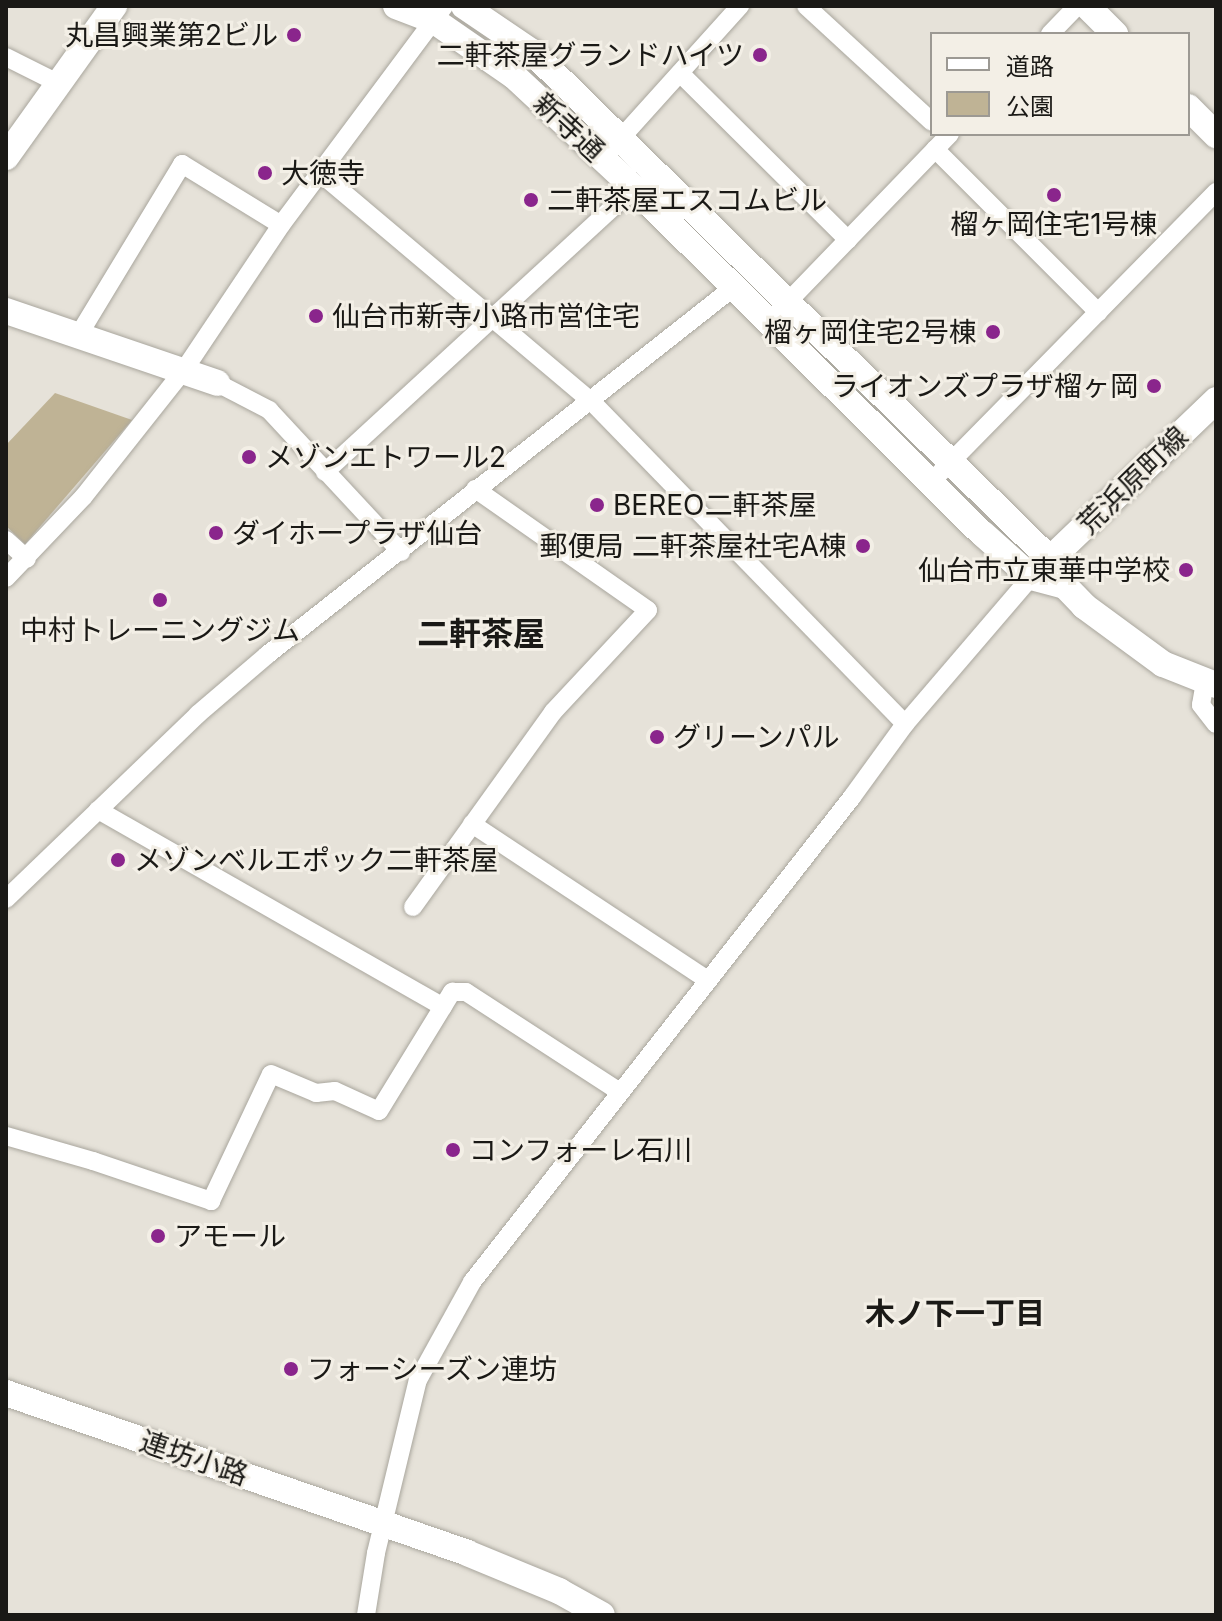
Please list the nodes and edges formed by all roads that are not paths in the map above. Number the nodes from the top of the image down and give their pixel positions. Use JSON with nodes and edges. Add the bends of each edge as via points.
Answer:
{"nodes":[{"id":1,"x":114,"y":6,"type":"edge"},
{"id":2,"x":396,"y":6,"type":"edge"},
{"id":3,"x":464,"y":6,"type":"edge"},
{"id":4,"x":740,"y":6,"type":"edge"},
{"id":5,"x":806,"y":6,"type":"edge"},
{"id":6,"x":1077,"y":6,"type":"edge"},
{"id":7,"x":1087,"y":6,"type":"edge"},
{"id":8,"x":438,"y":13,"type":"edge"},
{"id":9,"x":1052,"y":32,"type":"edge"},
{"id":10,"x":1113,"y":32,"type":"edge"},
{"id":11,"x":6,"y":57,"type":"edge"},
{"id":12,"x":680,"y":73,"type":"junction"},
{"id":13,"x":58,"y":83,"type":"junction"},
{"id":14,"x":1190,"y":109,"type":"edge"},
{"id":15,"x":930,"y":120,"type":"edge"},
{"id":16,"x":1216,"y":135,"type":"edge"},
{"id":17,"x":945,"y":138,"type":"edge"},
{"id":18,"x":612,"y":149,"type":"junction"},
{"id":19,"x":6,"y":157,"type":"edge"},
{"id":20,"x":320,"y":173,"type":"junction"},
{"id":21,"x":634,"y":188,"type":"junction"},
{"id":22,"x":1216,"y":192,"type":"edge"},
{"id":23,"x":281,"y":225,"type":"junction"},
{"id":24,"x":848,"y":240,"type":"junction"},
{"id":25,"x":734,"y":287,"type":"junction"},
{"id":26,"x":787,"y":302,"type":"junction"},
{"id":27,"x":6,"y":311,"type":"edge"},
{"id":28,"x":1098,"y":312,"type":"junction"},
{"id":29,"x":490,"y":318,"type":"junction"},
{"id":30,"x":769,"y":321,"type":"junction"},
{"id":31,"x":78,"y":336,"type":"junction"},
{"id":32,"x":184,"y":370,"type":"junction"},
{"id":33,"x":217,"y":383,"type":"joint"},
{"id":34,"x":1216,"y":400,"type":"edge"},
{"id":35,"x":592,"y":402,"type":"junction"},
{"id":36,"x":951,"y":462,"type":"junction"},
{"id":37,"x":325,"y":472,"type":"junction"},
{"id":38,"x":931,"y":482,"type":"junction"},
{"id":39,"x":475,"y":489,"type":"junction"},
{"id":40,"x":6,"y":540,"type":"edge"},
{"id":41,"x":401,"y":552,"type":"junction"},
{"id":42,"x":27,"y":559,"type":"junction"},
{"id":43,"x":1041,"y":568,"type":"junction"},
{"id":44,"x":6,"y":578,"type":"edge"},
{"id":45,"x":1210,"y":684,"type":"edge"},
{"id":46,"x":905,"y":724,"type":"junction"},
{"id":47,"x":1216,"y":724,"type":"edge"},
{"id":48,"x":98,"y":810,"type":"junction"},
{"id":49,"x":472,"y":824,"type":"junction"},
{"id":50,"x":6,"y":899,"type":"edge"},
{"id":51,"x":413,"y":907,"type":"dead end"},
{"id":52,"x":708,"y":980,"type":"junction"},
{"id":53,"x":443,"y":1007,"type":"junction"},
{"id":54,"x":620,"y":1092,"type":"junction"},
{"id":55,"x":6,"y":1136,"type":"edge"},
{"id":56,"x":6,"y":1393,"type":"edge"},
{"id":57,"x":382,"y":1523,"type":"junction"},
{"id":58,"x":366,"y":1615,"type":"edge"},
{"id":59,"x":602,"y":1615,"type":"edge"}],
"edges":[{"from":1,"to":13,"type":"street"},
{"from":2,"to":8,"type":"street","name":"新寺通"},
{"from":3,"to":18,"type":"street","name":"新寺通","via":[[532,52]]},
{"from":4,"to":12,"type":"street"},
{"from":5,"to":15,"type":"street"},
{"from":6,"to":9,"type":"street"},
{"from":7,"to":10,"type":"street"},
{"from":8,"to":18,"type":"street","name":"新寺通"},
{"from":8,"to":20,"type":"street"},
{"from":11,"to":13,"type":"street"},
{"from":12,"to":18,"type":"street"},
{"from":12,"to":24,"type":"street"},
{"from":13,"to":19,"type":"street"},
{"from":14,"to":16,"type":"street"},
{"from":17,"to":24,"type":"street"},
{"from":17,"to":28,"type":"street"},
{"from":18,"to":21,"type":"street","name":"新寺通"},
{"from":18,"to":26,"type":"street","name":"新寺通"},
{"from":20,"to":23,"type":"street"},
{"from":20,"to":29,"type":"street"},
{"from":21,"to":25,"type":"street","name":"新寺通"},
{"from":21,"to":29,"type":"street"},
{"from":22,"to":28,"type":"street"},
{"from":23,"to":31,"type":"street","via":[[182,164]]},
{"from":23,"to":32,"type":"street"},
{"from":24,"to":26,"type":"street"},
{"from":25,"to":30,"type":"street","name":"新寺通"},
{"from":25,"to":35,"type":"street"},
{"from":26,"to":30,"type":"street"},
{"from":26,"to":36,"type":"street","name":"新寺通"},
{"from":27,"to":31,"type":"street"},
{"from":28,"to":36,"type":"street"},
{"from":29,"to":35,"type":"street"},
{"from":29,"to":37,"type":"street"},
{"from":30,"to":38,"type":"street","name":"新寺通"},
{"from":31,"to":32,"type":"street"},
{"from":32,"to":33,"type":"street"},
{"from":32,"to":42,"type":"street"},
{"from":33,"to":37,"type":"street","via":[[269,410]]},
{"from":34,"to":43,"type":"street","name":"荒浜原町線"},
{"from":35,"to":39,"type":"street"},
{"from":35,"to":46,"type":"street"},
{"from":36,"to":38,"type":"street"},
{"from":36,"to":43,"type":"street","name":"新寺通"},
{"from":37,"to":41,"type":"street"},
{"from":38,"to":43,"type":"street","name":"新寺通"},
{"from":39,"to":41,"type":"street"},
{"from":39,"to":49,"type":"street","via":[[648,610],[553,712]]},
{"from":40,"to":42,"type":"street"},
{"from":41,"to":48,"type":"street","via":[[267,655]]},
{"from":42,"to":44,"type":"street"},
{"from":43,"to":45,"type":"street","via":[[1133,644]]},
{"from":43,"to":46,"type":"street"},
{"from":45,"to":47,"type":"street","via":[[1201,705]]},
{"from":46,"to":52,"type":"street"},
{"from":48,"to":50,"type":"street"},
{"from":48,"to":53,"type":"street"},
{"from":49,"to":51,"type":"street"},
{"from":49,"to":52,"type":"street"},
{"from":52,"to":54,"type":"street"},
{"from":53,"to":54,"type":"street","via":[[452,992],[466,992]]},
{"from":53,"to":55,"type":"street","via":[[379,1111],[335,1091],[316,1093],[271,1074],[211,1201]]},
{"from":54,"to":57,"type":"street","via":[[472,1282],[449,1322],[418,1380]]},
{"from":56,"to":57,"type":"street","name":"連坊小路"},
{"from":57,"to":58,"type":"street"},
{"from":57,"to":59,"type":"street","name":"連坊小路","via":[[515,1571]]}]}
